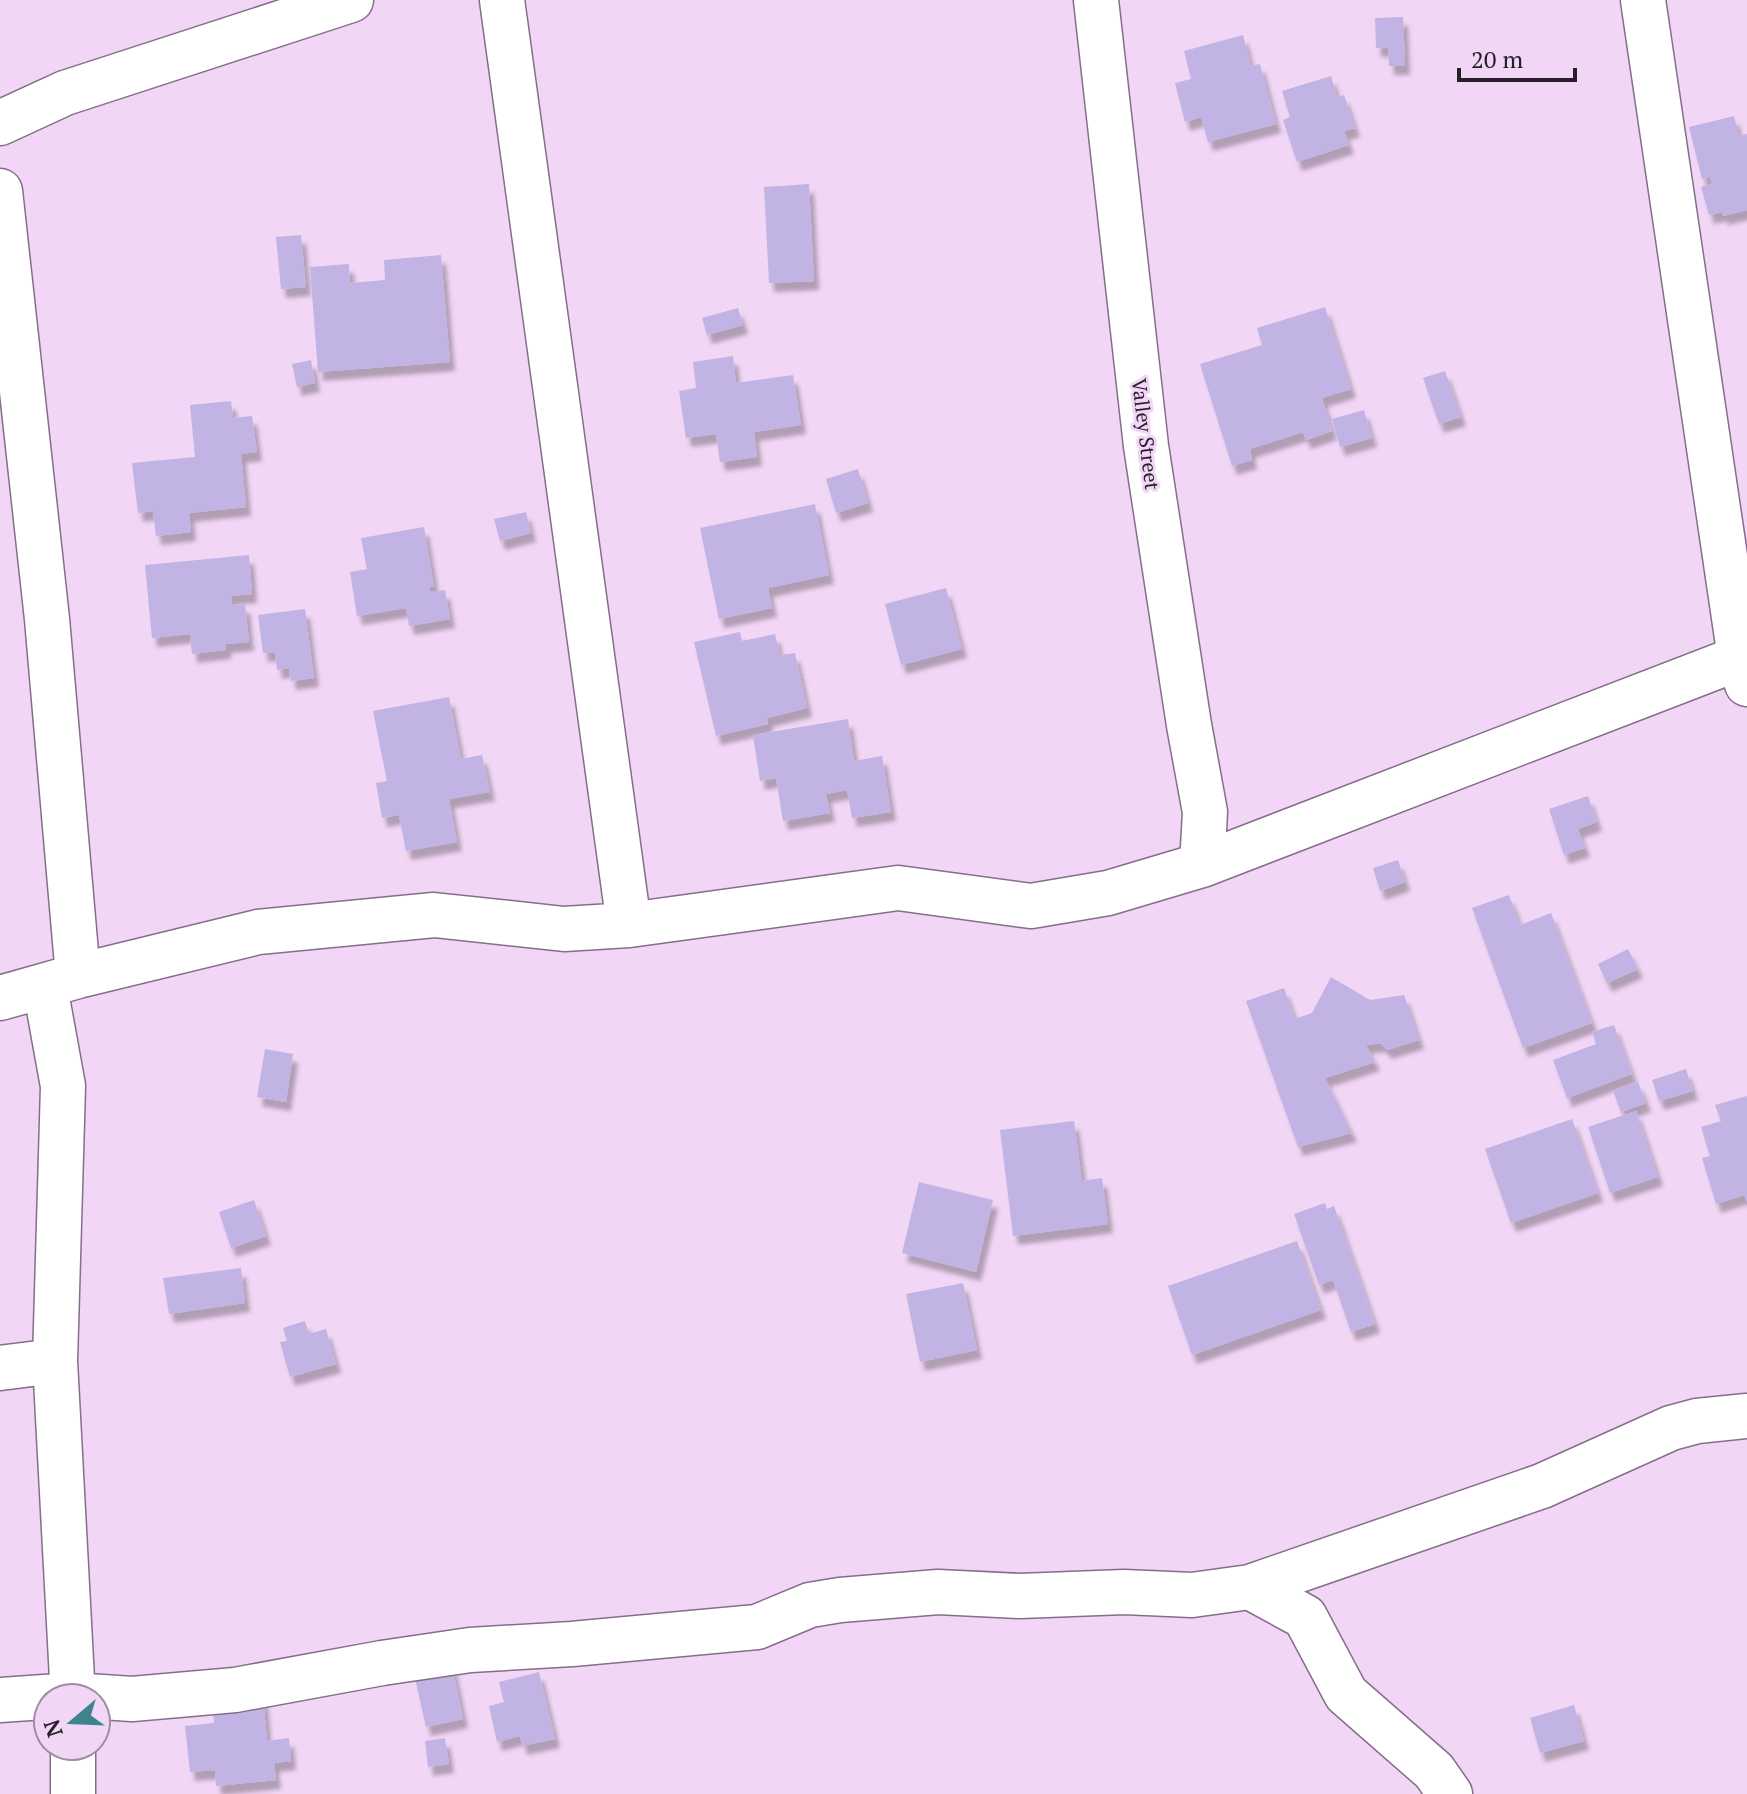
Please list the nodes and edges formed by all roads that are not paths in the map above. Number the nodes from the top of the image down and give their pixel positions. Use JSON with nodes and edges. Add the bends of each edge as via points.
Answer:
{"nodes":[{"id":1,"x":351,"y":0,"type":"edge"},
{"id":2,"x":502,"y":0,"type":"edge"},
{"id":3,"x":1096,"y":0,"type":"edge"},
{"id":4,"x":1643,"y":0,"type":"edge"},
{"id":5,"x":0,"y":123,"type":"edge"},
{"id":6,"x":0,"y":191,"type":"edge"},
{"id":7,"x":1745,"y":665,"type":"edge"},
{"id":8,"x":1202,"y":865,"type":"junction"},
{"id":9,"x":629,"y":925,"type":"junction"},
{"id":10,"x":61,"y":981,"type":"junction"},
{"id":11,"x":0,"y":998,"type":"edge"},
{"id":12,"x":55,"y":1361,"type":"junction"},
{"id":13,"x":0,"y":1368,"type":"edge"},
{"id":14,"x":1747,"y":1416,"type":"edge"},
{"id":15,"x":1250,"y":1587,"type":"junction"},
{"id":16,"x":72,"y":1682,"type":"edge"},
{"id":17,"x":32,"y":1698,"type":"edge"},
{"id":18,"x":112,"y":1698,"type":"edge"},
{"id":19,"x":0,"y":1700,"type":"edge"},
{"id":20,"x":73,"y":1762,"type":"edge"},
{"id":21,"x":73,"y":1794,"type":"edge"},
{"id":22,"x":1450,"y":1794,"type":"edge"}],
"edges":[{"from":1,"to":5,"type":"street","via":[[65,93]]},
{"from":2,"to":9,"type":"street"},
{"from":3,"to":8,"type":"street","name":"Valley Street","via":[[1146,446],[1205,812]]},
{"from":4,"to":7,"type":"street"},
{"from":6,"to":10,"type":"street","via":[[47,619]]},
{"from":7,"to":8,"type":"street"},
{"from":8,"to":9,"type":"street","via":[[1108,893],[1031,906],[898,888]]},
{"from":9,"to":10,"type":"street","via":[[564,929],[434,915],[258,932]]},
{"from":10,"to":11,"type":"street"},
{"from":10,"to":12,"type":"street"},
{"from":12,"to":13,"type":"street"},
{"from":12,"to":16,"type":"street"},
{"from":14,"to":15,"type":"street","via":[[1671,1428],[1542,1486]]},
{"from":15,"to":18,"type":"street","via":[[1192,1595],[938,1592],[826,1602],[757,1627],[470,1650],[235,1690]]},
{"from":15,"to":22,"type":"street","via":[[1305,1617],[1346,1694],[1434,1771]]},
{"from":17,"to":19,"type":"street"},
{"from":20,"to":21,"type":"street"}]}
